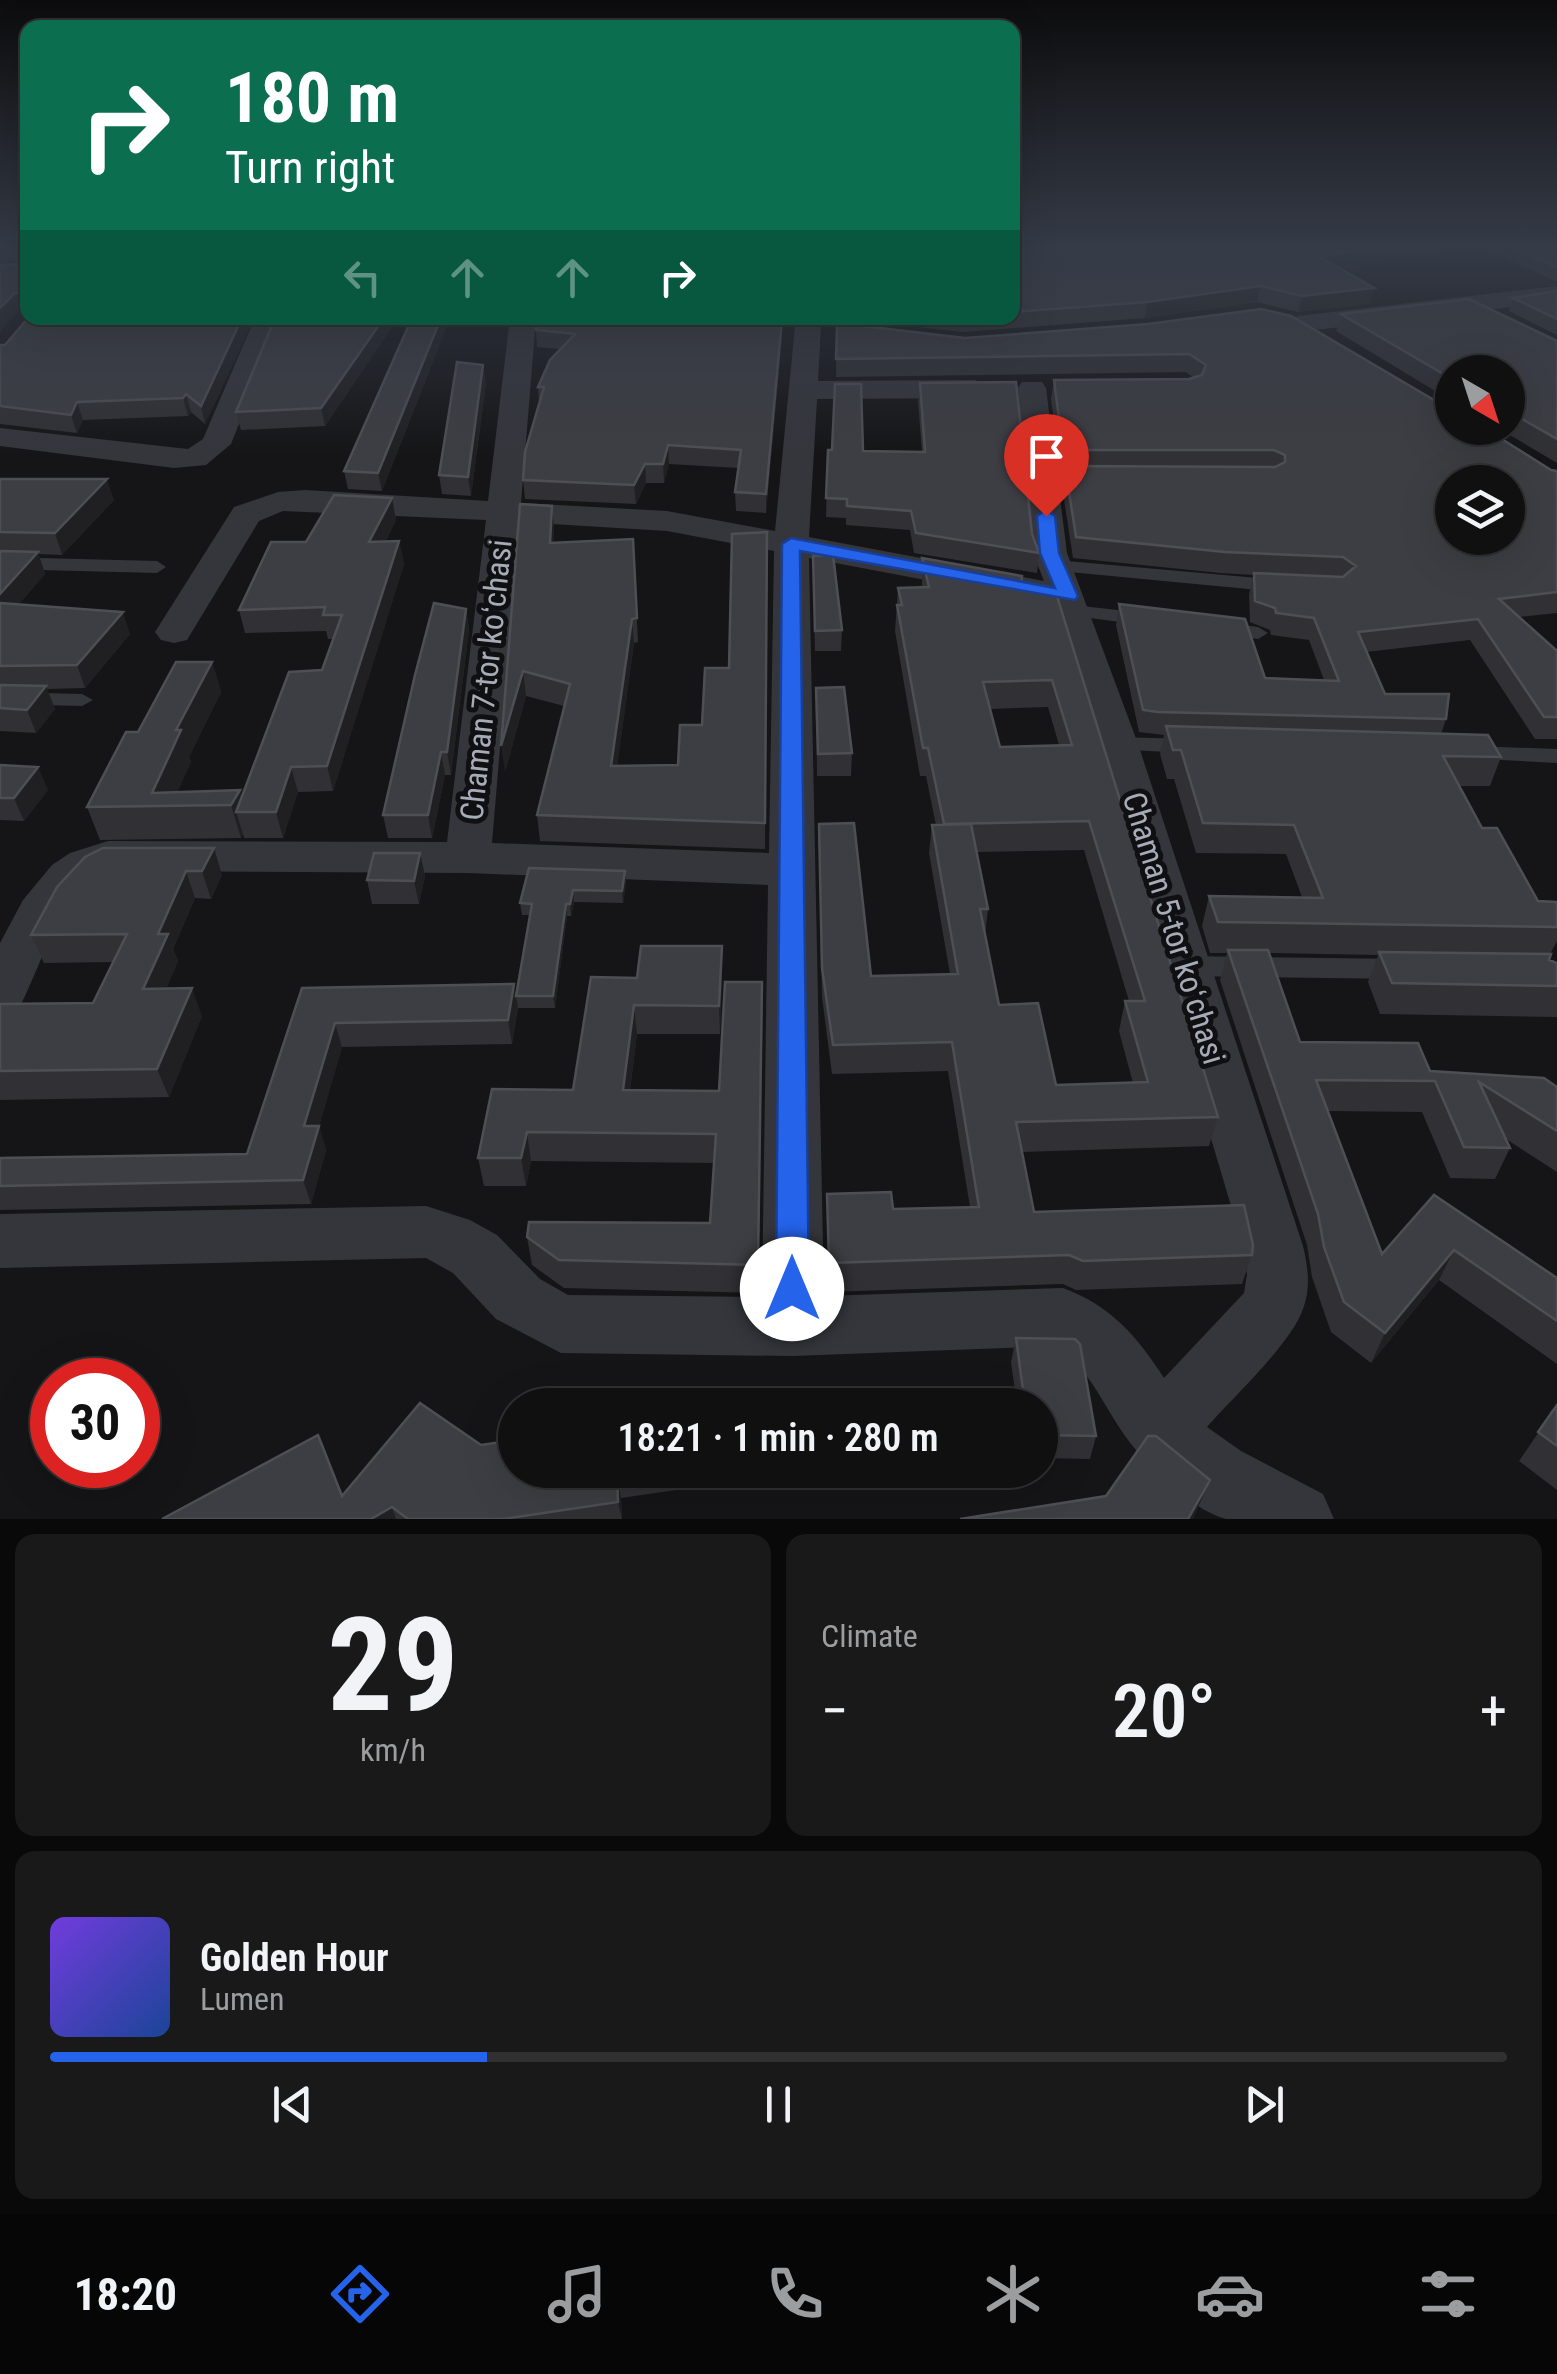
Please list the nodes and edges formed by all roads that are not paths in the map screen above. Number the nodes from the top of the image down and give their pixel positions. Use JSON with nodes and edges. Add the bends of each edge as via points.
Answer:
{"nodes":[{"id":1,"x":1343,"y":316,"type":"edge"},
{"id":2,"x":1491,"y":316,"type":"edge"},
{"id":3,"x":265,"y":325,"type":"edge"},
{"id":4,"x":522,"y":325,"type":"edge"},
{"id":5,"x":1511,"y":326,"type":"edge"},
{"id":6,"x":808,"y":327,"type":"dead end"},
{"id":7,"x":1344,"y":352,"type":"edge"},
{"id":8,"x":800,"y":390,"type":"junction"},
{"id":9,"x":0,"y":437,"type":"edge"},
{"id":10,"x":503,"y":509,"type":"junction"},
{"id":11,"x":791,"y":544,"type":"junction"},
{"id":12,"x":0,"y":562,"type":"edge"},
{"id":13,"x":156,"y":567,"type":"dead end"},
{"id":14,"x":1304,"y":587,"type":"edge"},
{"id":15,"x":1066,"y":591,"type":"junction"},
{"id":16,"x":1166,"y":622,"type":"edge"},
{"id":17,"x":1203,"y":626,"type":"edge"},
{"id":18,"x":174,"y":632,"type":"dead end"},
{"id":19,"x":1258,"y":632,"type":"dead end"},
{"id":20,"x":0,"y":698,"type":"edge"},
{"id":21,"x":82,"y":700,"type":"dead end"},
{"id":22,"x":1116,"y":744,"type":"junction"},
{"id":23,"x":1212,"y":746,"type":"edge"},
{"id":24,"x":1442,"y":752,"type":"edge"},
{"id":25,"x":1557,"y":756,"type":"edge"},
{"id":26,"x":468,"y":858,"type":"junction"},
{"id":27,"x":791,"y":870,"type":"junction"},
{"id":28,"x":1185,"y":966,"type":"junction"},
{"id":29,"x":1420,"y":970,"type":"edge"},
{"id":30,"x":0,"y":996,"type":"edge"},
{"id":31,"x":0,"y":1241,"type":"edge"},
{"id":32,"x":792,"y":1327,"type":"junction"},
{"id":33,"x":1161,"y":1429,"type":"junction"},
{"id":34,"x":1298,"y":1519,"type":"edge"}],
"edges":[{"from":1,"to":7,"type":"street","via":[[1285,322]]},
{"from":2,"to":5,"type":"street"},
{"from":3,"to":9,"type":"street","via":[[216,444],[204,454],[174,460]]},
{"from":4,"to":10,"type":"street","name":"Chaman 7-tor koʻchasi"},
{"from":6,"to":8,"type":"street"},
{"from":8,"to":11,"type":"street"},
{"from":8,"to":15,"type":"street","name":"Chaman 5-tor koʻchasi","via":[[1023,388],[1050,478],[1050,553]]},
{"from":10,"to":11,"type":"street","via":[[667,521]]},
{"from":10,"to":18,"type":"street","via":[[305,500],[261,507],[235,526]]},
{"from":10,"to":26,"type":"street","name":"Chaman 7-tor koʻchasi"},
{"from":11,"to":15,"type":"street"},
{"from":11,"to":27,"type":"street"},
{"from":12,"to":13,"type":"lane"},
{"from":14,"to":15,"type":"lane"},
{"from":15,"to":16,"type":"lane"},
{"from":15,"to":22,"type":"street","name":"Chaman 5-tor koʻchasi"},
{"from":17,"to":19,"type":"lane"},
{"from":20,"to":21,"type":"lane"},
{"from":22,"to":23,"type":"lane"},
{"from":22,"to":28,"type":"street","name":"Chaman 5-tor koʻchasi"},
{"from":24,"to":25,"type":"lane"},
{"from":26,"to":27,"type":"street"},
{"from":26,"to":30,"type":"street","name":"Chaman 7-tor koʻchasi","via":[[89,860],[52,894]]},
{"from":27,"to":32,"type":"street"},
{"from":28,"to":29,"type":"lane"},
{"from":28,"to":33,"type":"street","name":"Chaman 5-tor koʻchasi","via":[[1278,1274],[1272,1306]]},
{"from":31,"to":32,"type":"street","via":[[426,1232],[476,1254],[518,1300],[561,1324]]},
{"from":32,"to":33,"type":"street","via":[[1063,1317],[1092,1331],[1116,1358]]},
{"from":33,"to":34,"type":"street","via":[[1214,1474]]}]}
